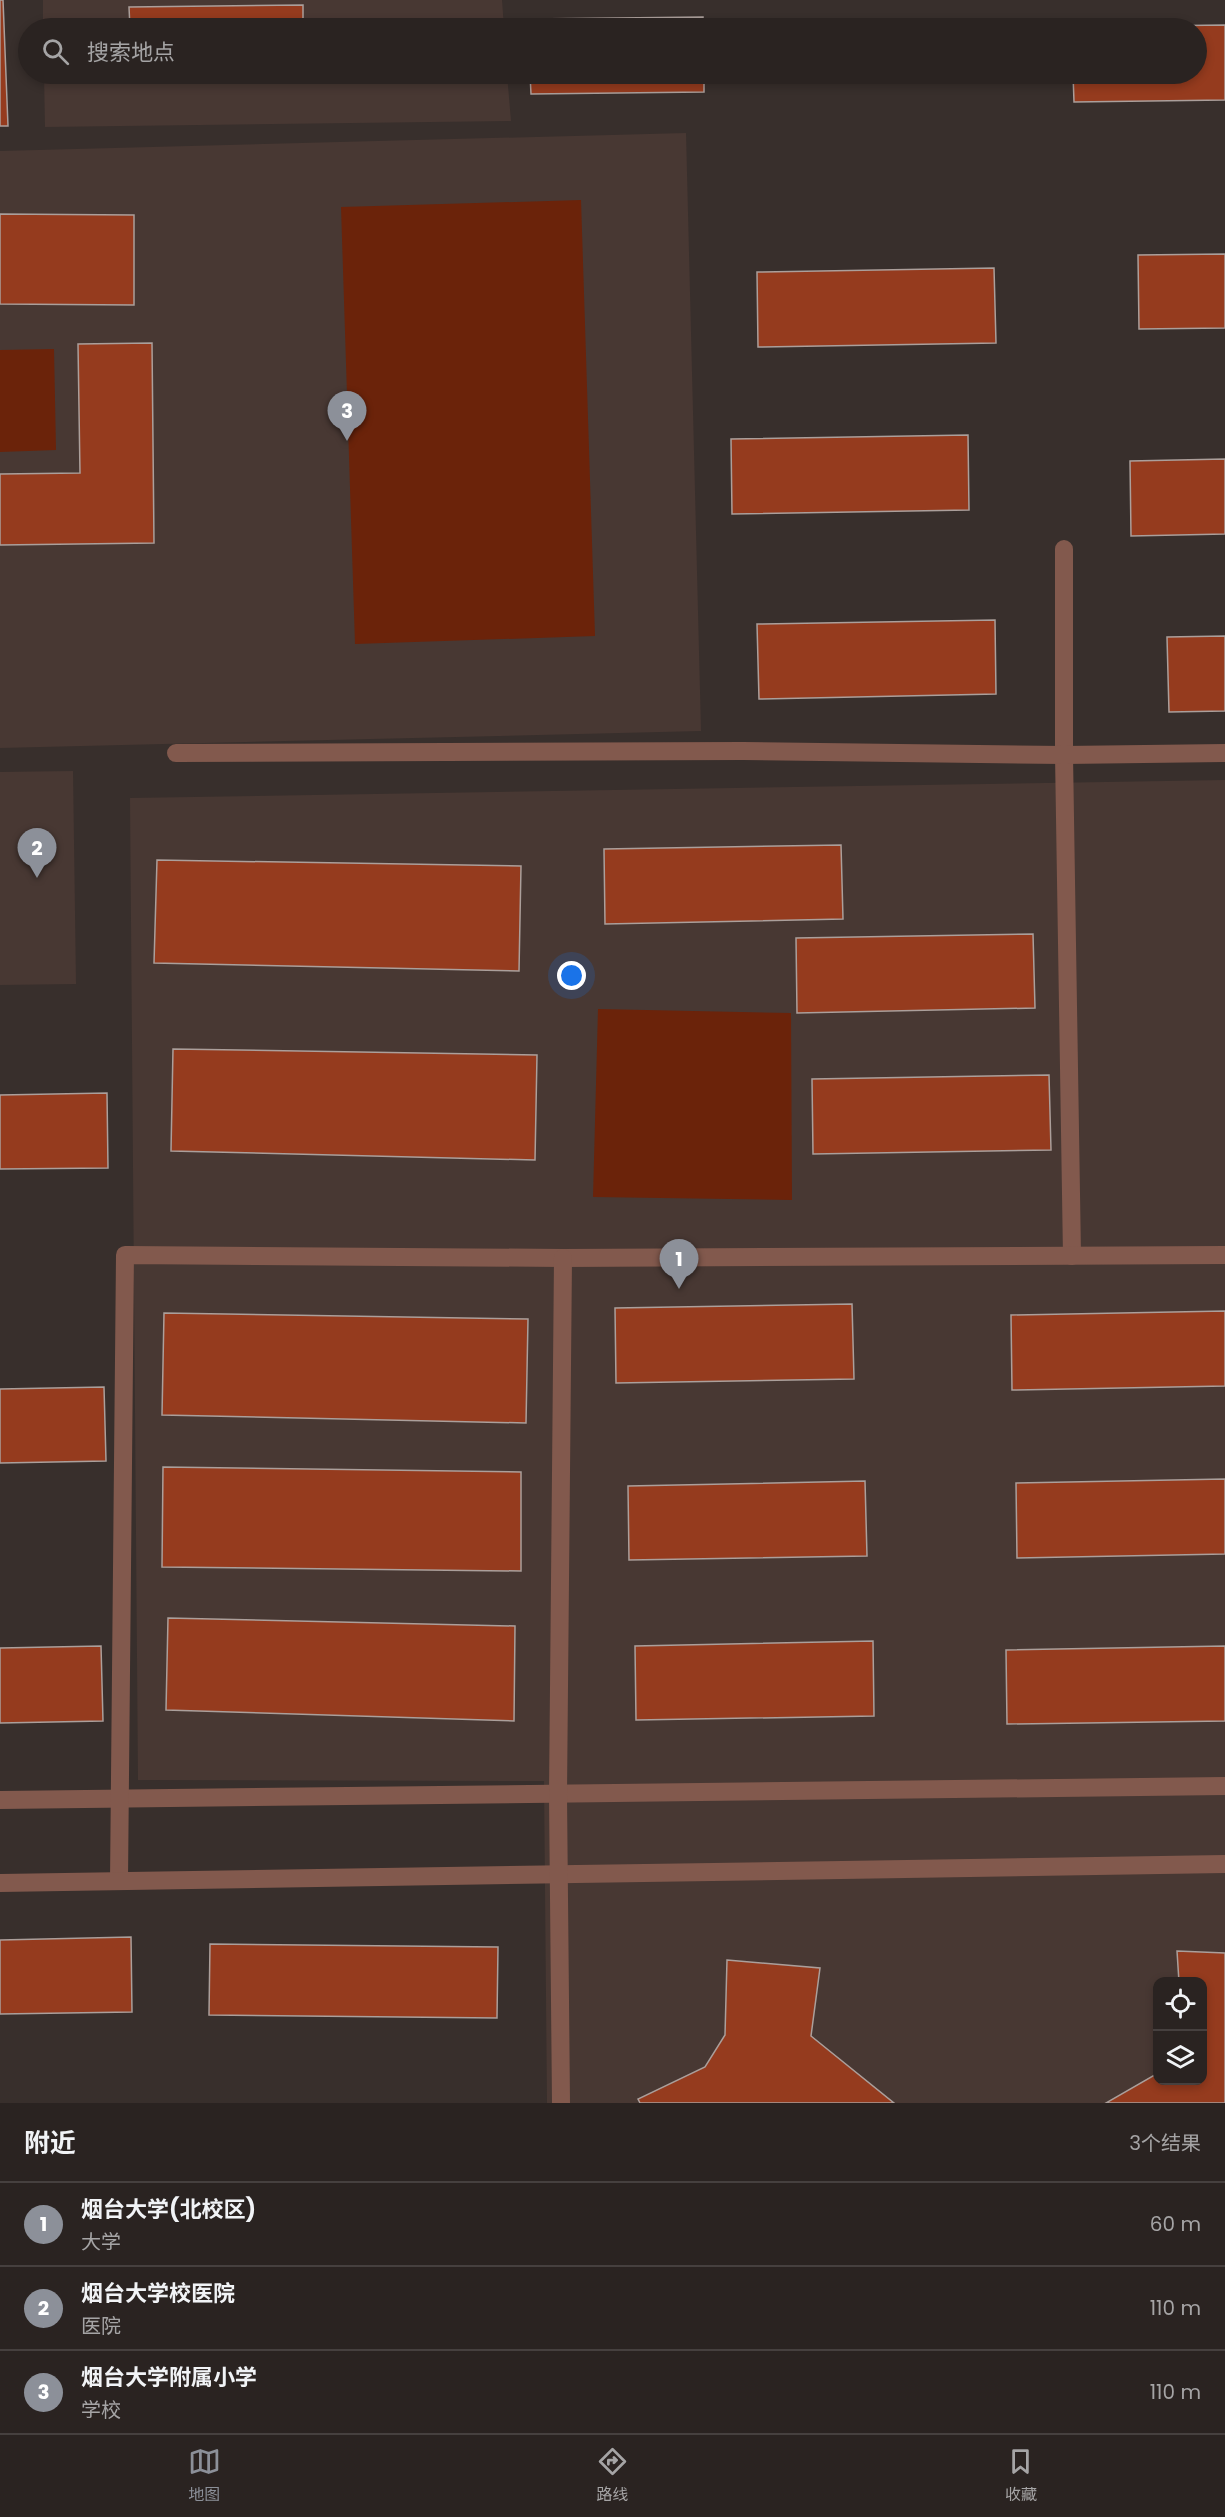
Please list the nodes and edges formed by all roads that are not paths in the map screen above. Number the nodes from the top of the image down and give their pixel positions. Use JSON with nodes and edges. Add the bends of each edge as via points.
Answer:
{"nodes":[{"id":1,"x":1064,"y":549,"type":"dead end"},
{"id":2,"x":176,"y":753,"type":"dead end"},
{"id":3,"x":1225,"y":753,"type":"edge"},
{"id":4,"x":1064,"y":755,"type":"junction"},
{"id":5,"x":1225,"y":1255,"type":"edge"},
{"id":6,"x":1072,"y":1256,"type":"junction"},
{"id":7,"x":563,"y":1258,"type":"junction"},
{"id":8,"x":1225,"y":1786,"type":"edge"},
{"id":9,"x":558,"y":1795,"type":"junction"},
{"id":10,"x":121,"y":1799,"type":"junction"},
{"id":11,"x":0,"y":1800,"type":"edge"},
{"id":12,"x":1225,"y":1864,"type":"edge"},
{"id":13,"x":558,"y":1874,"type":"junction"},
{"id":14,"x":119,"y":1881,"type":"junction"},
{"id":15,"x":0,"y":1883,"type":"edge"},
{"id":16,"x":561,"y":2103,"type":"edge"}],
"edges":[{"from":1,"to":4,"type":"street"},
{"from":2,"to":4,"type":"street","via":[[743,751]]},
{"from":3,"to":4,"type":"street"},
{"from":4,"to":6,"type":"street"},
{"from":5,"to":6,"type":"street"},
{"from":6,"to":7,"type":"street"},
{"from":7,"to":9,"type":"street"},
{"from":7,"to":10,"type":"street","via":[[124,1255]]},
{"from":8,"to":9,"type":"street"},
{"from":9,"to":10,"type":"street"},
{"from":9,"to":13,"type":"street"},
{"from":10,"to":11,"type":"street"},
{"from":10,"to":14,"type":"street"},
{"from":12,"to":13,"type":"street"},
{"from":13,"to":14,"type":"street"},
{"from":13,"to":16,"type":"street"},
{"from":14,"to":15,"type":"street"}]}
